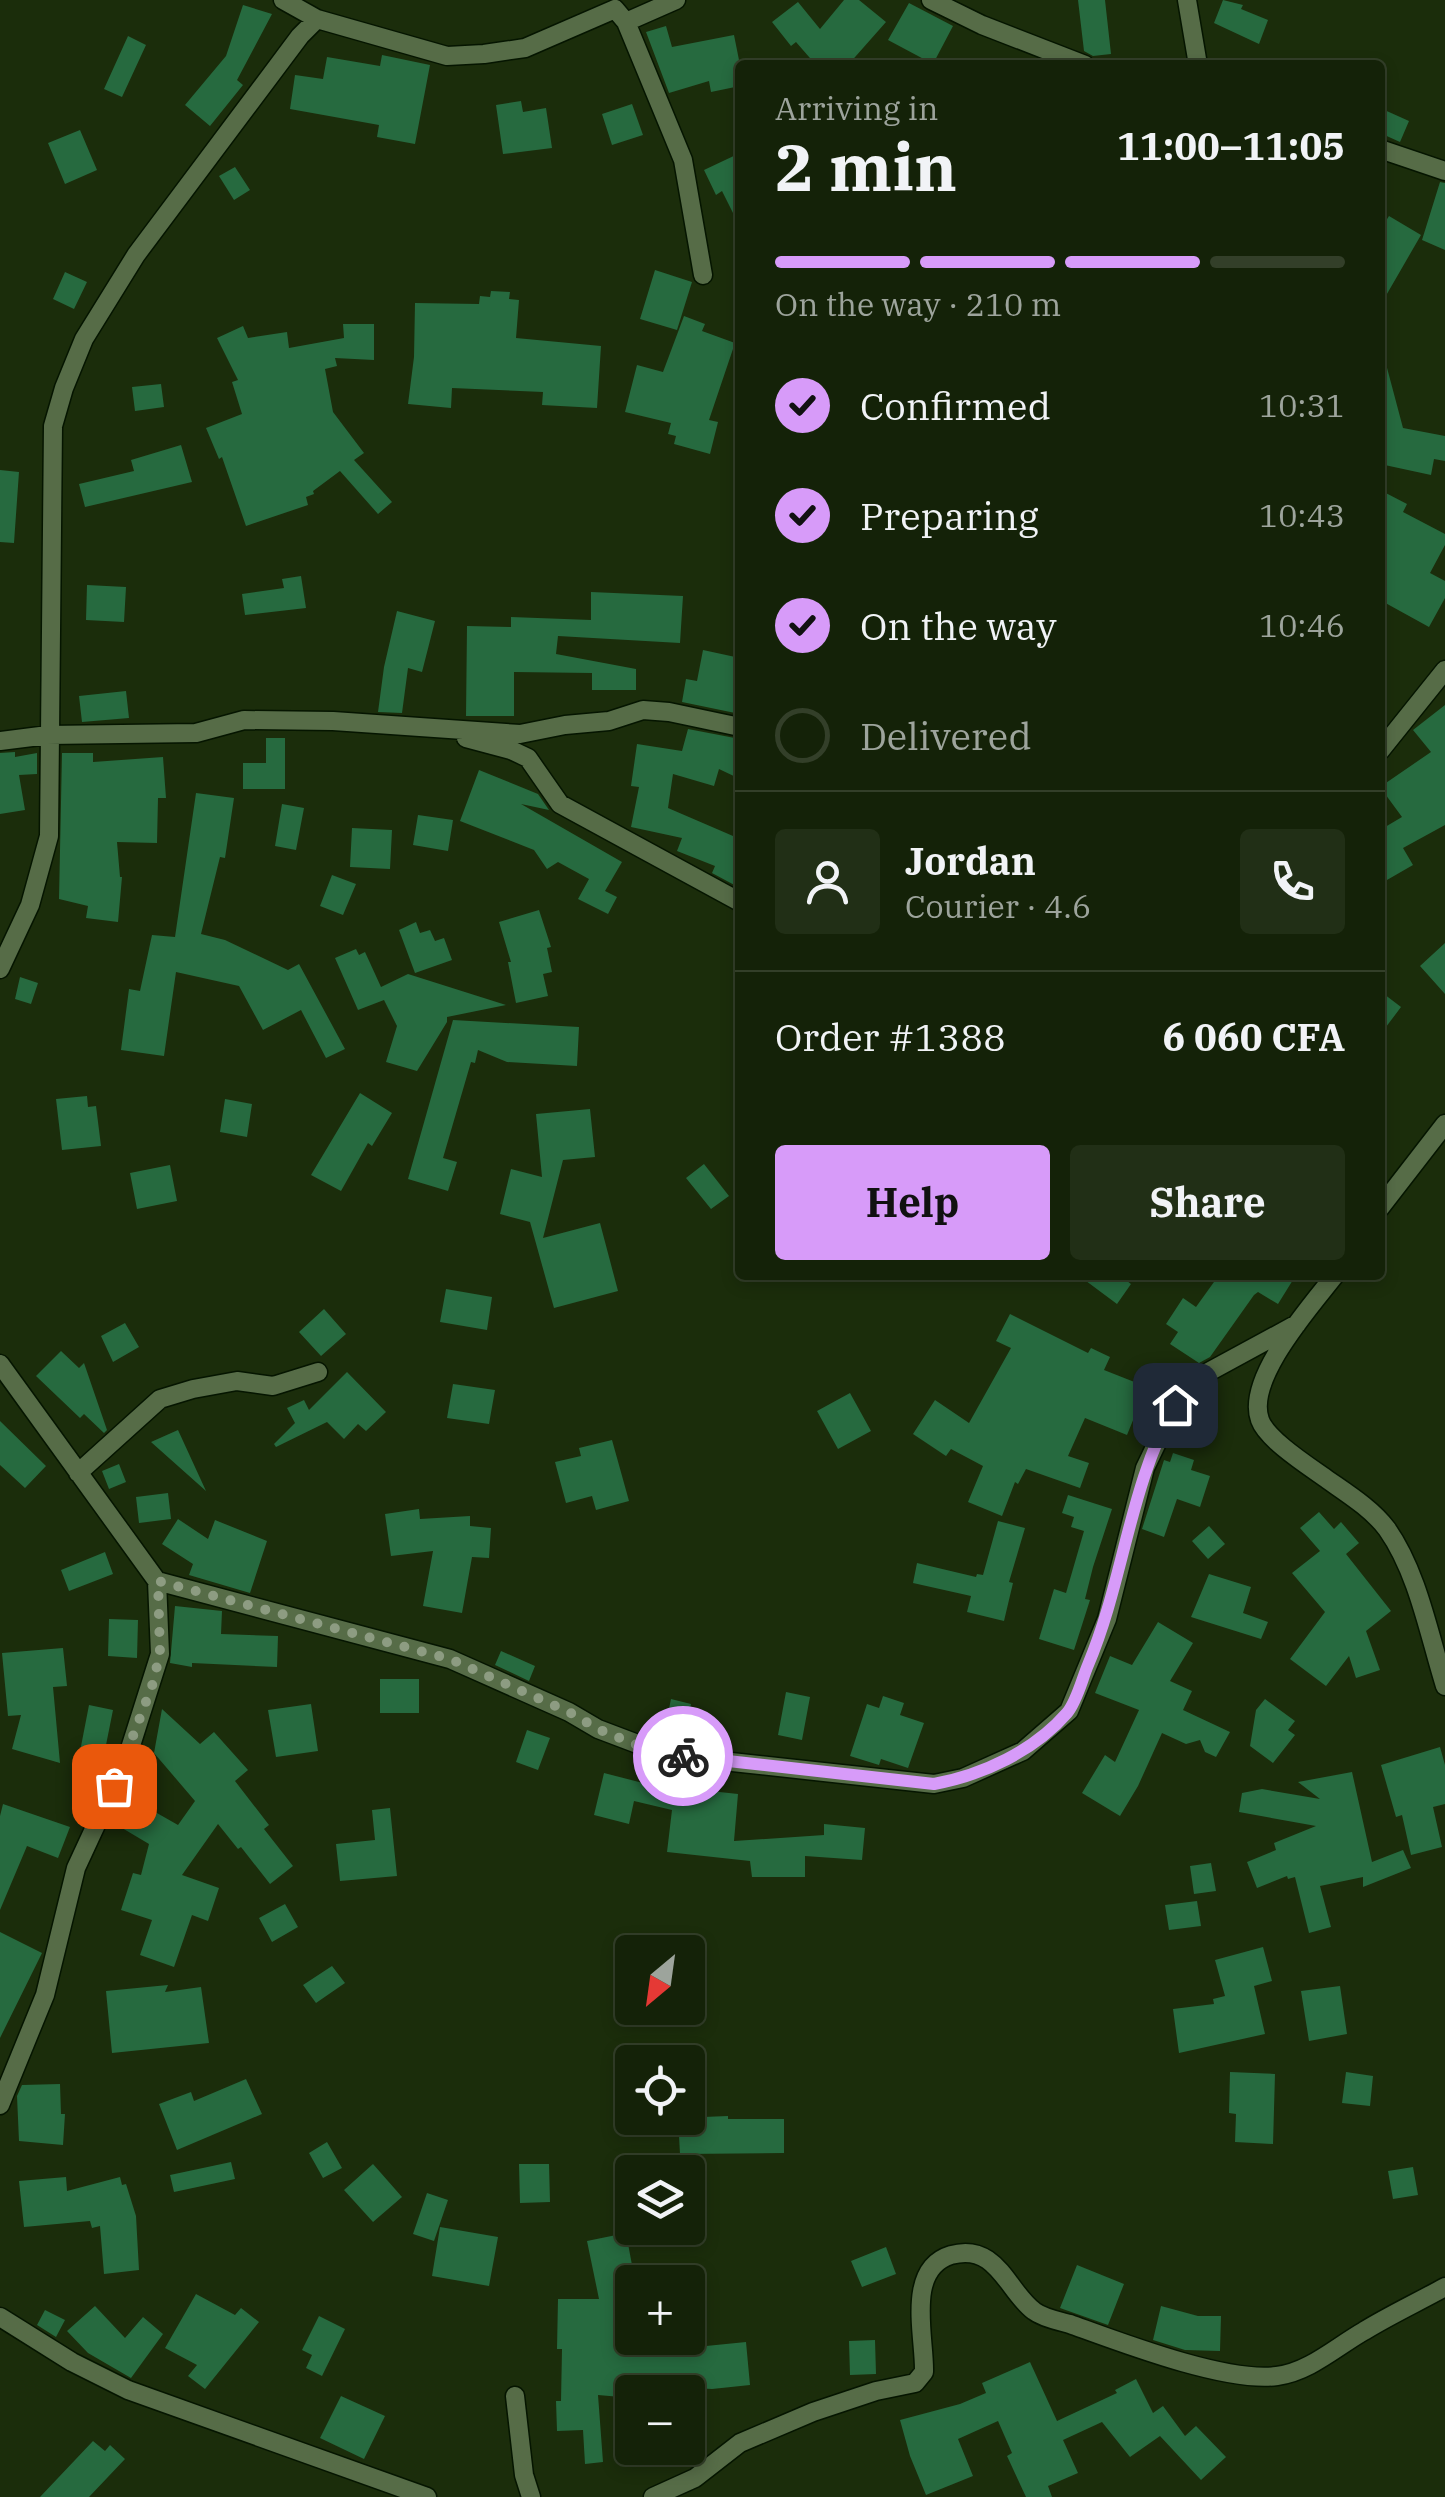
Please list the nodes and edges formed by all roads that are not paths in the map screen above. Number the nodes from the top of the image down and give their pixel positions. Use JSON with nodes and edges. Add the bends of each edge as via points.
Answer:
{"nodes":[{"id":1,"x":282,"y":0,"type":"edge"},
{"id":2,"x":676,"y":0,"type":"edge"},
{"id":3,"x":931,"y":0,"type":"edge"},
{"id":4,"x":1187,"y":0,"type":"edge"},
{"id":5,"x":317,"y":19,"type":"junction"},
{"id":6,"x":626,"y":22,"type":"junction"},
{"id":7,"x":1071,"y":60,"type":"edge"},
{"id":8,"x":1197,"y":60,"type":"edge"},
{"id":9,"x":1385,"y":151,"type":"edge"},
{"id":10,"x":1445,"y":171,"type":"edge"},
{"id":11,"x":703,"y":276,"type":"dead end"},
{"id":12,"x":1445,"y":670,"type":"edge"},
{"id":13,"x":417,"y":726,"type":"junction"},
{"id":14,"x":735,"y":726,"type":"edge"},
{"id":15,"x":48,"y":735,"type":"junction"},
{"id":16,"x":0,"y":740,"type":"edge"},
{"id":17,"x":1385,"y":746,"type":"edge"},
{"id":18,"x":735,"y":899,"type":"edge"},
{"id":19,"x":0,"y":968,"type":"edge"},
{"id":20,"x":1445,"y":1124,"type":"edge"},
{"id":21,"x":1385,"y":1202,"type":"edge"},
{"id":22,"x":1330,"y":1280,"type":"edge"},
{"id":23,"x":1297,"y":1324,"type":"junction"},
{"id":24,"x":0,"y":1364,"type":"edge"},
{"id":25,"x":318,"y":1372,"type":"dead end"},
{"id":26,"x":78,"y":1473,"type":"junction"},
{"id":27,"x":158,"y":1581,"type":"junction"},
{"id":28,"x":1445,"y":1686,"type":"edge"},
{"id":29,"x":0,"y":2105,"type":"edge"},
{"id":30,"x":1445,"y":2288,"type":"edge"},
{"id":31,"x":0,"y":2316,"type":"edge"},
{"id":32,"x":515,"y":2396,"type":"dead end"},
{"id":33,"x":428,"y":2497,"type":"edge"},
{"id":34,"x":531,"y":2497,"type":"edge"},
{"id":35,"x":653,"y":2497,"type":"edge"}],
"edges":[{"from":1,"to":5,"type":"street"},
{"from":2,"to":6,"type":"street"},
{"from":3,"to":7,"type":"street"},
{"from":4,"to":8,"type":"street"},
{"from":5,"to":6,"type":"street","via":[[447,56],[525,48],[615,9]]},
{"from":5,"to":15,"type":"street","via":[[136,255],[84,339],[64,388],[53,426]]},
{"from":6,"to":11,"type":"street","via":[[683,160]]},
{"from":9,"to":10,"type":"street"},
{"from":12,"to":17,"type":"street"},
{"from":13,"to":14,"type":"street","via":[[520,734],[643,710]]},
{"from":13,"to":15,"type":"street","via":[[244,720],[196,733]]},
{"from":13,"to":18,"type":"street","via":[[528,758],[560,804]]},
{"from":15,"to":16,"type":"street"},
{"from":15,"to":19,"type":"street","via":[[46,850],[30,905]]},
{"from":20,"to":21,"type":"street"},
{"from":22,"to":23,"type":"street"},
{"from":23,"to":27,"type":"street","via":[[1203,1375],[1175,1405],[1144,1468],[1107,1619],[1069,1711],[1023,1751],[964,1778],[934,1784],[686,1757],[634,1744],[450,1659]]},
{"from":23,"to":28,"type":"street","via":[[1262,1380],[1260,1423],[1386,1527]]},
{"from":24,"to":26,"type":"street"},
{"from":25,"to":26,"type":"street","via":[[273,1386],[237,1381],[160,1399]]},
{"from":26,"to":27,"type":"street"},
{"from":27,"to":29,"type":"street","via":[[160,1654],[152,1686],[76,1868],[45,1995]]},
{"from":30,"to":35,"type":"street","via":[[1303,2369],[1274,2377],[1212,2370],[1035,2312],[995,2264],[952,2255],[923,2281],[924,2372],[914,2383],[740,2442],[695,2478]]},
{"from":31,"to":33,"type":"street","via":[[128,2390]]},
{"from":32,"to":34,"type":"street"}]}
